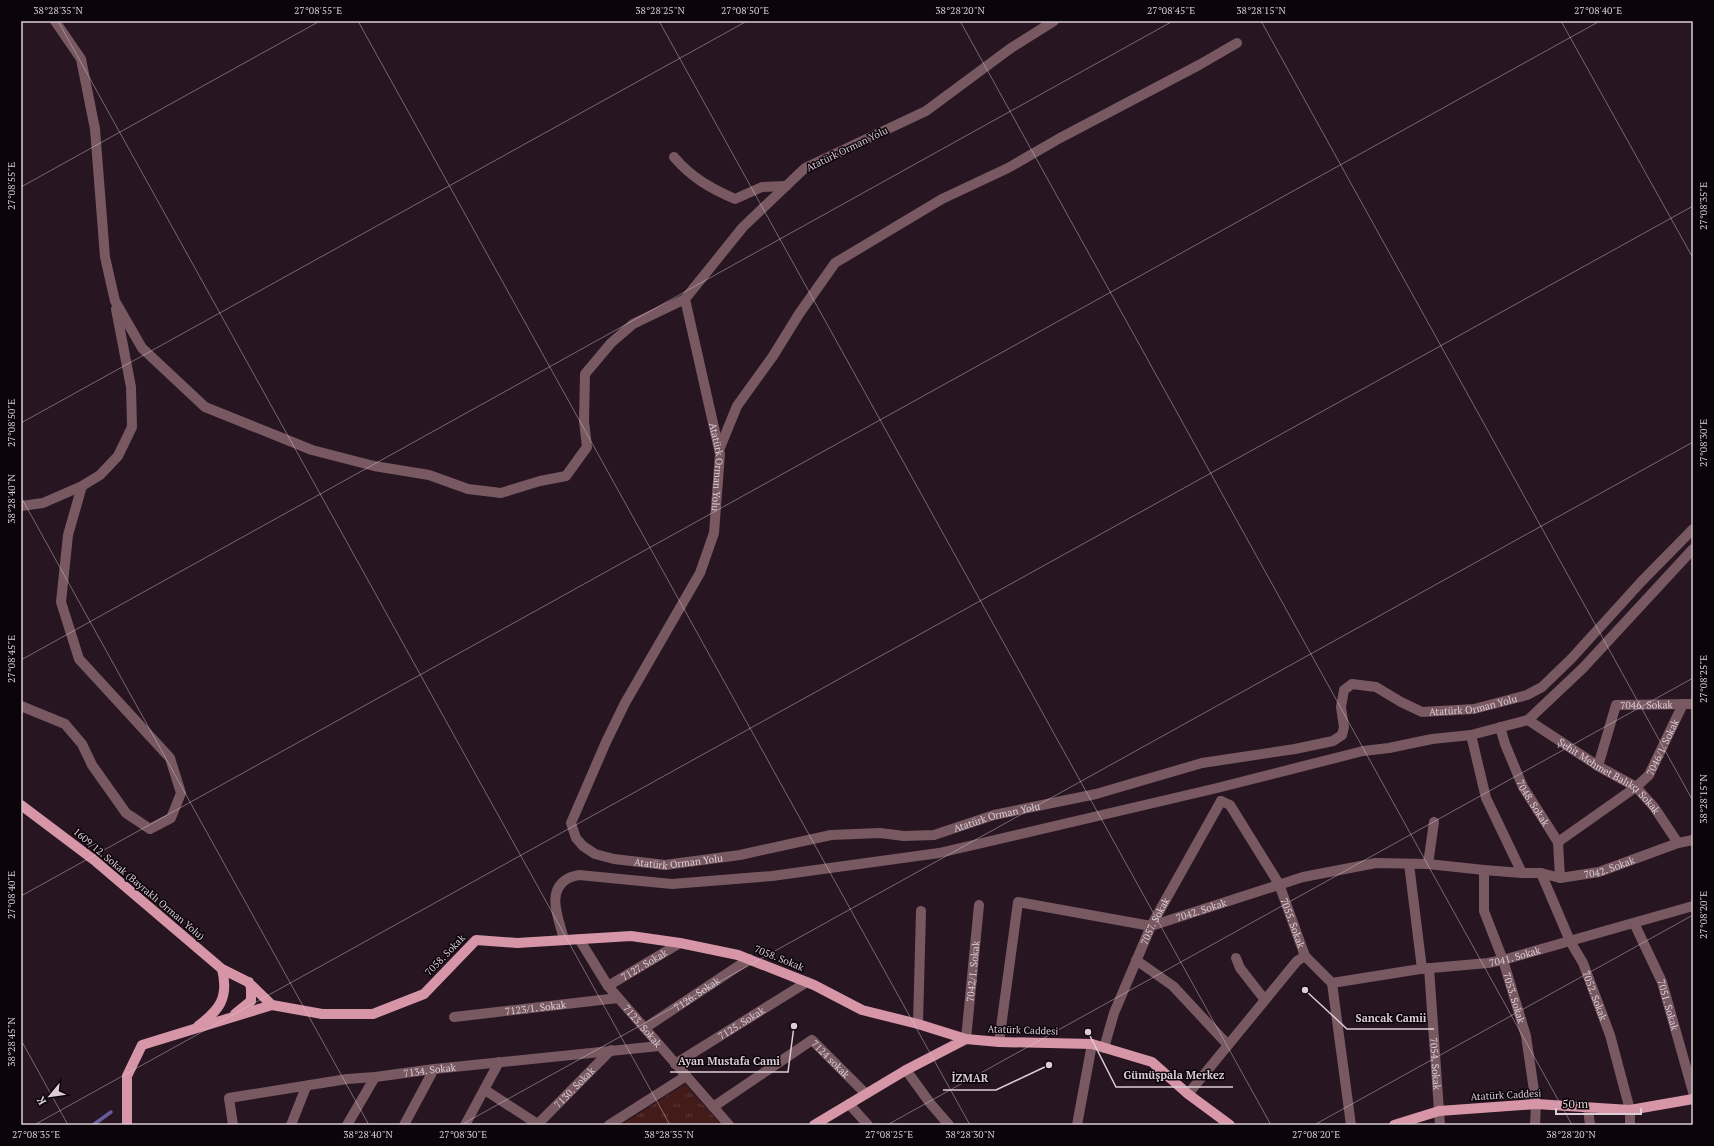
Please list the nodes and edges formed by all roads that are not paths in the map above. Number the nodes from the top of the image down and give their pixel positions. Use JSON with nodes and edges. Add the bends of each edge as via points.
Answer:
{"nodes":[{"id":1,"x":55,"y":21,"type":"edge"},
{"id":2,"x":1054,"y":21,"type":"edge"},
{"id":3,"x":1236,"y":43,"type":"dead end"},
{"id":4,"x":674,"y":157,"type":"dead end"},
{"id":5,"x":786,"y":186,"type":"junction"},
{"id":6,"x":685,"y":299,"type":"junction"},
{"id":7,"x":115,"y":301,"type":"junction"},
{"id":8,"x":719,"y":450,"type":"junction"},
{"id":9,"x":82,"y":486,"type":"junction"},
{"id":10,"x":21,"y":506,"type":"edge"},
{"id":11,"x":1693,"y":528,"type":"edge"},
{"id":12,"x":1693,"y":549,"type":"edge"},
{"id":13,"x":1688,"y":704,"type":"edge"},
{"id":14,"x":21,"y":706,"type":"edge"},
{"id":15,"x":1528,"y":720,"type":"junction"},
{"id":16,"x":1500,"y":727,"type":"junction"},
{"id":17,"x":1471,"y":735,"type":"junction"},
{"id":18,"x":1598,"y":766,"type":"junction"},
{"id":19,"x":1636,"y":787,"type":"junction"},
{"id":20,"x":1216,"y":788,"type":"junction"},
{"id":21,"x":1221,"y":801,"type":"junction"},
{"id":22,"x":21,"y":805,"type":"edge"},
{"id":23,"x":1434,"y":822,"type":"dead end"},
{"id":24,"x":1693,"y":840,"type":"edge"},
{"id":25,"x":1558,"y":842,"type":"junction"},
{"id":26,"x":1678,"y":844,"type":"junction"},
{"id":27,"x":1409,"y":864,"type":"junction"},
{"id":28,"x":1428,"y":864,"type":"junction"},
{"id":29,"x":1484,"y":870,"type":"junction"},
{"id":30,"x":1541,"y":872,"type":"junction"},
{"id":31,"x":1522,"y":873,"type":"junction"},
{"id":32,"x":1560,"y":878,"type":"junction"},
{"id":33,"x":1279,"y":884,"type":"junction"},
{"id":34,"x":979,"y":905,"type":"dead end"},
{"id":35,"x":1692,"y":909,"type":"edge"},
{"id":36,"x":921,"y":911,"type":"dead end"},
{"id":37,"x":1634,"y":923,"type":"junction"},
{"id":38,"x":1150,"y":926,"type":"junction"},
{"id":39,"x":579,"y":938,"type":"junction"},
{"id":40,"x":564,"y":940,"type":"junction"},
{"id":41,"x":1570,"y":941,"type":"junction"},
{"id":42,"x":680,"y":943,"type":"junction"},
{"id":43,"x":1305,"y":956,"type":"junction"},
{"id":44,"x":1236,"y":958,"type":"dead end"},
{"id":45,"x":749,"y":959,"type":"junction"},
{"id":46,"x":1136,"y":960,"type":"junction"},
{"id":47,"x":1503,"y":960,"type":"junction"},
{"id":48,"x":1426,"y":968,"type":"junction"},
{"id":49,"x":222,"y":969,"type":"junction"},
{"id":50,"x":248,"y":982,"type":"junction"},
{"id":51,"x":807,"y":982,"type":"junction"},
{"id":52,"x":1332,"y":983,"type":"junction"},
{"id":53,"x":608,"y":986,"type":"junction"},
{"id":54,"x":618,"y":998,"type":"junction"},
{"id":55,"x":1265,"y":1000,"type":"junction"},
{"id":56,"x":272,"y":1005,"type":"junction"},
{"id":57,"x":454,"y":1017,"type":"dead end"},
{"id":58,"x":225,"y":1021,"type":"junction"},
{"id":59,"x":918,"y":1024,"type":"junction"},
{"id":60,"x":645,"y":1028,"type":"junction"},
{"id":61,"x":191,"y":1031,"type":"junction"},
{"id":62,"x":966,"y":1039,"type":"junction"},
{"id":63,"x":1000,"y":1042,"type":"junction"},
{"id":64,"x":1092,"y":1044,"type":"junction"},
{"id":65,"x":659,"y":1046,"type":"junction"},
{"id":66,"x":1228,"y":1046,"type":"junction"},
{"id":67,"x":1104,"y":1048,"type":"junction"},
{"id":68,"x":611,"y":1050,"type":"junction"},
{"id":69,"x":499,"y":1062,"type":"junction"},
{"id":70,"x":675,"y":1064,"type":"junction"},
{"id":71,"x":434,"y":1069,"type":"junction"},
{"id":72,"x":906,"y":1070,"type":"junction"},
{"id":73,"x":686,"y":1076,"type":"junction"},
{"id":74,"x":375,"y":1077,"type":"junction"},
{"id":75,"x":306,"y":1086,"type":"junction"},
{"id":76,"x":485,"y":1090,"type":"junction"},
{"id":77,"x":1693,"y":1092,"type":"edge"},
{"id":78,"x":866,"y":1094,"type":"junction"},
{"id":79,"x":1188,"y":1094,"type":"junction"},
{"id":80,"x":1693,"y":1099,"type":"edge"},
{"id":81,"x":849,"y":1104,"type":"junction"},
{"id":82,"x":1536,"y":1104,"type":"junction"},
{"id":83,"x":713,"y":1107,"type":"junction"},
{"id":84,"x":1588,"y":1108,"type":"junction"},
{"id":85,"x":1630,"y":1110,"type":"junction"},
{"id":86,"x":1439,"y":1111,"type":"junction"},
{"id":87,"x":127,"y":1125,"type":"edge"},
{"id":88,"x":233,"y":1125,"type":"edge"},
{"id":89,"x":291,"y":1125,"type":"edge"},
{"id":90,"x":347,"y":1125,"type":"edge"},
{"id":91,"x":404,"y":1125,"type":"edge"},
{"id":92,"x":465,"y":1125,"type":"edge"},
{"id":93,"x":537,"y":1125,"type":"edge"},
{"id":94,"x":610,"y":1125,"type":"edge"},
{"id":95,"x":730,"y":1125,"type":"edge"},
{"id":96,"x":814,"y":1125,"type":"edge"},
{"id":97,"x":868,"y":1125,"type":"edge"},
{"id":98,"x":949,"y":1125,"type":"edge"},
{"id":99,"x":1077,"y":1125,"type":"edge"},
{"id":100,"x":1230,"y":1125,"type":"edge"},
{"id":101,"x":1351,"y":1125,"type":"edge"},
{"id":102,"x":1394,"y":1125,"type":"edge"},
{"id":103,"x":1440,"y":1125,"type":"edge"},
{"id":104,"x":1535,"y":1125,"type":"edge"},
{"id":105,"x":1590,"y":1125,"type":"edge"},
{"id":106,"x":1630,"y":1125,"type":"edge"}],
"edges":[{"from":1,"to":7,"type":"street","via":[[81,59],[95,129],[105,258]]},
{"from":2,"to":5,"type":"street","name":"Atatürk Orman Yolu","via":[[1011,48],[926,111],[805,168]]},
{"from":3,"to":8,"type":"street","via":[[1008,168],[942,200],[835,263],[737,406]]},
{"from":4,"to":5,"type":"street","via":[[708,187],[735,199],[762,188]]},
{"from":5,"to":6,"type":"street","name":"Atatürk Orman Yolu","via":[[743,227]]},
{"from":6,"to":7,"type":"street","via":[[633,324],[611,343],[585,374],[584,421],[587,447],[566,476],[500,493],[468,489],[429,475],[374,466],[312,450],[205,407],[142,348]]},
{"from":6,"to":8,"type":"street","name":"Atatürk Orman Yolu"},
{"from":7,"to":9,"type":"street","via":[[131,387],[132,427],[118,456],[100,475]]},
{"from":8,"to":11,"type":"street","name":"Atatürk Orman Yolu","via":[[714,532],[700,573],[625,703],[571,823],[576,838],[595,854],[666,866],[740,855],[831,835],[934,835],[994,815],[1096,794],[1202,763],[1333,741],[1342,735],[1344,727],[1341,707],[1344,690],[1352,684],[1376,687],[1422,712],[1474,709],[1527,695],[1542,687],[1572,659]]},
{"from":9,"to":10,"type":"street","via":[[43,503]]},
{"from":9,"to":14,"type":"street","via":[[68,535],[61,602],[79,659],[170,758],[181,794],[171,818],[150,829],[126,813],[92,765],[82,744],[65,724]]},
{"from":12,"to":15,"type":"street","via":[[1594,657]]},
{"from":13,"to":18,"type":"street","name":"7046. Sokak","via":[[1616,705]]},
{"from":13,"to":19,"type":"street","name":"7046/1. Sokak","via":[[1649,775]]},
{"from":15,"to":16,"type":"street"},
{"from":15,"to":18,"type":"street","name":"Şehit Mehmet Balıkçı Sokak"},
{"from":16,"to":17,"type":"street"},
{"from":16,"to":25,"type":"street","name":"7048. Sokak","via":[[1523,787]]},
{"from":17,"to":20,"type":"street","via":[[1363,751]]},
{"from":17,"to":31,"type":"street","via":[[1486,798]]},
{"from":18,"to":19,"type":"street","name":"Şehit Mehmet Balıkçı Sokak"},
{"from":19,"to":25,"type":"street","name":"7046/1. Sokak"},
{"from":19,"to":26,"type":"street","name":"Şehit Mehmet Balıkçı Sokak","via":[[1654,807]]},
{"from":20,"to":21,"type":"street"},
{"from":20,"to":40,"type":"street","via":[[932,854],[772,876],[672,884],[579,874],[567,879],[558,888],[555,897]]},
{"from":21,"to":33,"type":"street","name":"7055. Sokak","via":[[1230,805]]},
{"from":21,"to":38,"type":"street","name":"7057. Sokak"},
{"from":22,"to":49,"type":"main road","name":"1609/12. Sokak (Bayraklı Orman Yolu)","via":[[94,860]]},
{"from":23,"to":28,"type":"street"},
{"from":24,"to":26,"type":"street","name":"7042. Sokak"},
{"from":25,"to":32,"type":"street","name":"7048. Sokak"},
{"from":26,"to":32,"type":"street","name":"7042. Sokak","via":[[1599,872]]},
{"from":27,"to":28,"type":"street","name":"7042. Sokak"},
{"from":27,"to":33,"type":"street","name":"7042. Sokak","via":[[1376,863]]},
{"from":27,"to":48,"type":"street","name":"7054. Sokak"},
{"from":28,"to":29,"type":"street","name":"7042. Sokak"},
{"from":29,"to":31,"type":"street","name":"7042. Sokak"},
{"from":29,"to":47,"type":"street","name":"7053. Sokak","via":[[1484,911]]},
{"from":30,"to":31,"type":"street","name":"7042. Sokak"},
{"from":30,"to":32,"type":"street","name":"7042. Sokak"},
{"from":30,"to":41,"type":"street","name":"7052. Sokak"},
{"from":33,"to":38,"type":"street","name":"7042. Sokak"},
{"from":33,"to":43,"type":"street","name":"7055. Sokak"},
{"from":34,"to":62,"type":"street","name":"7042/1. Sokak"},
{"from":35,"to":37,"type":"street","name":"7041. Sokak"},
{"from":36,"to":59,"type":"street"},
{"from":37,"to":41,"type":"street","name":"7041. Sokak"},
{"from":37,"to":77,"type":"street","name":"7051. Sokak","via":[[1662,982]]},
{"from":38,"to":46,"type":"street","name":"7057. Sokak"},
{"from":38,"to":63,"type":"street","name":"7042. Sokak","via":[[1018,902]]},
{"from":39,"to":40,"type":"main road","name":"7058. Sokak"},
{"from":39,"to":42,"type":"main road","name":"7058. Sokak","via":[[631,936]]},
{"from":39,"to":53,"type":"street","name":"7123. Sokak"},
{"from":40,"to":56,"type":"main road","name":"7058. Sokak","via":[[517,943],[476,940],[424,994],[373,1014],[322,1014]]},
{"from":41,"to":47,"type":"street","name":"7041. Sokak"},
{"from":41,"to":85,"type":"street","name":"7052. Sokak","via":[[1583,963],[1610,1035]]},
{"from":42,"to":45,"type":"main road","name":"7058. Sokak"},
{"from":42,"to":53,"type":"street","name":"7127. Sokak"},
{"from":43,"to":52,"type":"street","name":"7055. Sokak"},
{"from":43,"to":55,"type":"street","via":[[1297,961]]},
{"from":44,"to":55,"type":"street","via":[[1240,968]]},
{"from":45,"to":51,"type":"main road","name":"7058. Sokak"},
{"from":45,"to":60,"type":"street","name":"7126. Sokak"},
{"from":46,"to":66,"type":"street","via":[[1173,986]]},
{"from":46,"to":67,"type":"street","name":"7057. Sokak","via":[[1114,1013]]},
{"from":47,"to":48,"type":"street","name":"7041. Sokak"},
{"from":47,"to":82,"type":"street","name":"7053. Sokak","via":[[1526,1036]]},
{"from":48,"to":52,"type":"street","name":"7041. Sokak"},
{"from":48,"to":86,"type":"street","name":"7054. Sokak"},
{"from":49,"to":50,"type":"main road","name":"1609/12. Sokak (Bayraklı Orman Yolu)"},
{"from":49,"to":61,"type":"main road","via":[[225,982],[220,1005],[215,1013]]},
{"from":50,"to":56,"type":"main road","name":"1609/12. Sokak (Bayraklı Orman Yolu)"},
{"from":50,"to":58,"type":"main road","via":[[251,988],[251,1001]]},
{"from":51,"to":59,"type":"main road","name":"7058. Sokak","via":[[862,1010]]},
{"from":51,"to":70,"type":"street","name":"7125. Sokak"},
{"from":52,"to":101,"type":"street"},
{"from":53,"to":54,"type":"street","name":"7123. Sokak"},
{"from":54,"to":57,"type":"street","name":"7123/1. Sokak"},
{"from":54,"to":60,"type":"street","name":"7123. Sokak"},
{"from":55,"to":66,"type":"street"},
{"from":56,"to":58,"type":"main road","name":"7058. Sokak"},
{"from":58,"to":61,"type":"main road","name":"7058. Sokak"},
{"from":59,"to":62,"type":"main road","name":"7058. Sokak"},
{"from":60,"to":65,"type":"street","name":"7123. Sokak"},
{"from":61,"to":87,"type":"main road","name":"7058. Sokak","via":[[142,1046],[127,1076]]},
{"from":62,"to":63,"type":"main road","name":"Atatürk Caddesi"},
{"from":62,"to":72,"type":"main road"},
{"from":63,"to":64,"type":"main road","name":"Atatürk Caddesi"},
{"from":64,"to":67,"type":"main road","name":"Atatürk Caddesi"},
{"from":64,"to":99,"type":"street"},
{"from":65,"to":68,"type":"street","name":"7134. Sokak"},
{"from":65,"to":70,"type":"street","name":"7123. Sokak"},
{"from":66,"to":79,"type":"street"},
{"from":67,"to":79,"type":"main road","name":"Atatürk Caddesi","via":[[1152,1062]]},
{"from":68,"to":69,"type":"street","name":"7134. Sokak"},
{"from":68,"to":93,"type":"street","name":"7130. Sokak"},
{"from":69,"to":71,"type":"street","name":"7134. Sokak"},
{"from":69,"to":76,"type":"street"},
{"from":70,"to":73,"type":"street","name":"7123. Sokak"},
{"from":71,"to":74,"type":"street","name":"7134. Sokak"},
{"from":71,"to":91,"type":"street"},
{"from":72,"to":78,"type":"main road"},
{"from":72,"to":98,"type":"street"},
{"from":73,"to":83,"type":"street","name":"7123. Sokak"},
{"from":73,"to":94,"type":"street"},
{"from":74,"to":75,"type":"street","name":"7134. Sokak"},
{"from":74,"to":90,"type":"street"},
{"from":75,"to":88,"type":"street","name":"7134. Sokak","via":[[229,1098]]},
{"from":75,"to":89,"type":"street"},
{"from":76,"to":92,"type":"street"},
{"from":76,"to":93,"type":"street"},
{"from":78,"to":81,"type":"main road"},
{"from":78,"to":83,"type":"street","name":"7124 sokak","via":[[812,1040]]},
{"from":79,"to":100,"type":"main road","name":"Atatürk Caddesi"},
{"from":80,"to":85,"type":"main road","name":"Atatürk Caddesi"},
{"from":81,"to":96,"type":"main road"},
{"from":81,"to":97,"type":"street"},
{"from":82,"to":84,"type":"main road","name":"Atatürk Caddesi"},
{"from":82,"to":86,"type":"main road","name":"Atatürk Caddesi"},
{"from":82,"to":104,"type":"street","name":"7053. Sokak"},
{"from":83,"to":95,"type":"street","name":"7123. Sokak"},
{"from":84,"to":85,"type":"main road","name":"Atatürk Caddesi"},
{"from":84,"to":105,"type":"street"},
{"from":85,"to":106,"type":"street","name":"7052. Sokak"},
{"from":86,"to":102,"type":"main road","name":"Atatürk Caddesi"},
{"from":86,"to":103,"type":"street","name":"7054. Sokak"}]}
